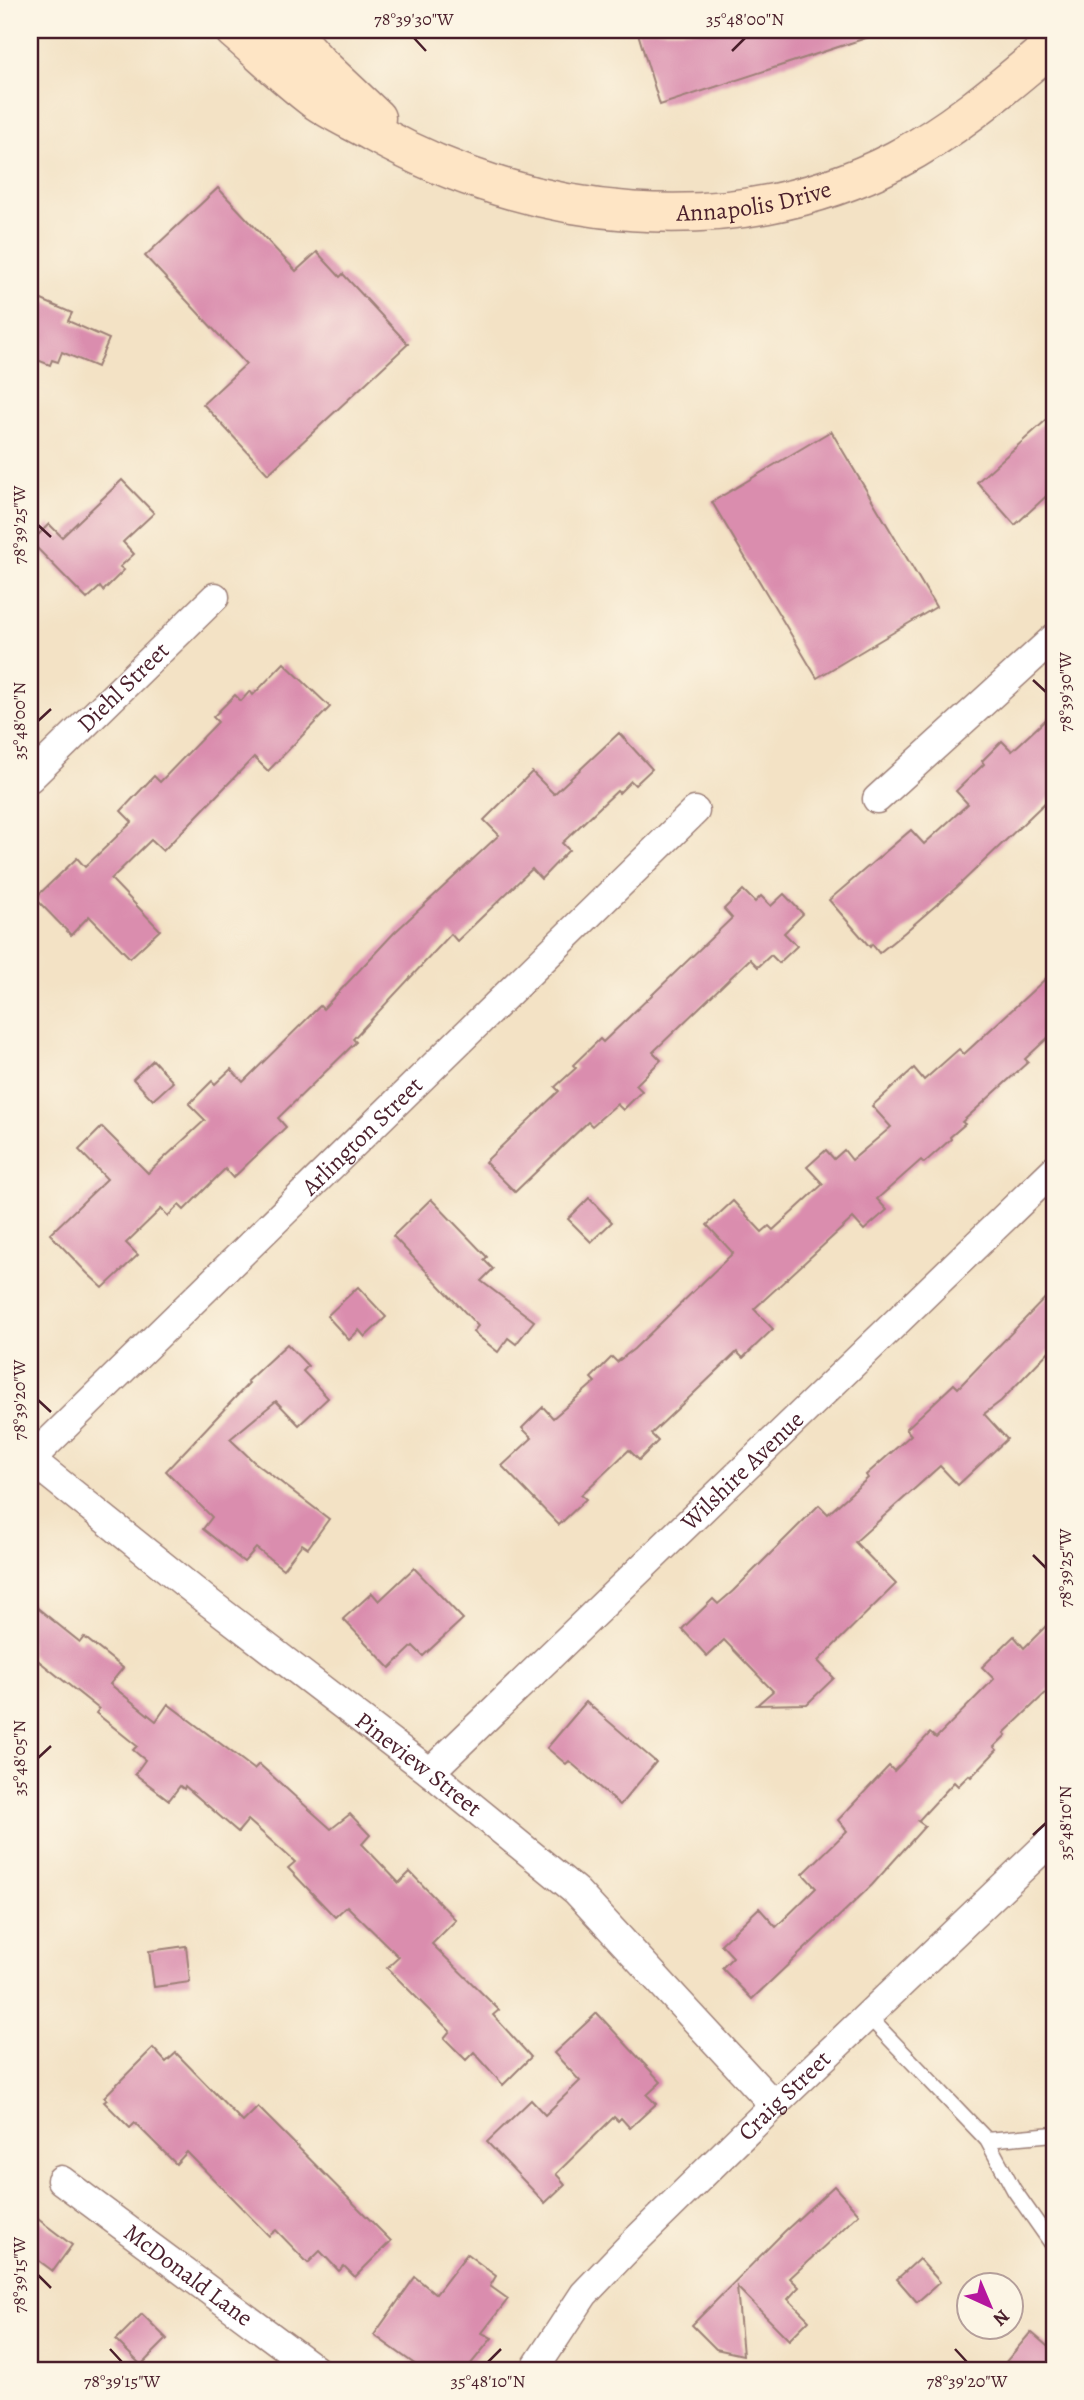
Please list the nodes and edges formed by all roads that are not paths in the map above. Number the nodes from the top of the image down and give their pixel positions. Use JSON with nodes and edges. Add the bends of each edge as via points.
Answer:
{"nodes":[{"id":1,"x":234,"y":30,"type":"edge"},
{"id":2,"x":288,"y":30,"type":"edge"},
{"id":3,"x":1054,"y":44,"type":"edge"},
{"id":4,"x":415,"y":156,"type":"junction"},
{"id":5,"x":215,"y":597,"type":"dead end"},
{"id":6,"x":1054,"y":638,"type":"edge"},
{"id":7,"x":30,"y":778,"type":"edge"},
{"id":8,"x":877,"y":799,"type":"dead end"},
{"id":9,"x":695,"y":811,"type":"dead end"},
{"id":10,"x":1054,"y":1170,"type":"edge"},
{"id":11,"x":30,"y":1460,"type":"edge"},
{"id":12,"x":430,"y":1772,"type":"junction"},
{"id":13,"x":1054,"y":1839,"type":"edge"},
{"id":14,"x":867,"y":2016,"type":"junction"},
{"id":15,"x":774,"y":2105,"type":"junction"},
{"id":16,"x":1054,"y":2134,"type":"edge"},
{"id":17,"x":987,"y":2140,"type":"junction"},
{"id":18,"x":61,"y":2180,"type":"dead end"},
{"id":19,"x":1054,"y":2247,"type":"edge"},
{"id":20,"x":316,"y":2370,"type":"edge"},
{"id":21,"x":534,"y":2370,"type":"edge"}],
"edges":[{"from":1,"to":4,"type":"main road","name":"Annapolis Drive","via":[[316,100]]},
{"from":2,"to":4,"type":"main road","name":"Annapolis Drive"},
{"from":3,"to":4,"type":"main road","name":"Annapolis Drive","via":[[998,92],[897,160],[781,202],[700,214],[629,211],[520,193]]},
{"from":5,"to":7,"type":"street","name":"Diehl Street"},
{"from":6,"to":8,"type":"street"},
{"from":9,"to":11,"type":"street","name":"Arlington Street"},
{"from":10,"to":12,"type":"street","name":"Wilshire Avenue"},
{"from":11,"to":12,"type":"street","name":"Pineview Street"},
{"from":12,"to":15,"type":"street","name":"Pineview Street","via":[[576,1891]]},
{"from":13,"to":14,"type":"street","name":"Craig Street"},
{"from":14,"to":15,"type":"street","name":"Craig Street"},
{"from":14,"to":17,"type":"lane"},
{"from":15,"to":21,"type":"street","name":"Craig Street","via":[[584,2294]]},
{"from":16,"to":17,"type":"lane"},
{"from":17,"to":19,"type":"lane","via":[[1014,2190]]},
{"from":18,"to":20,"type":"street","name":"McDonald Lane"}]}
